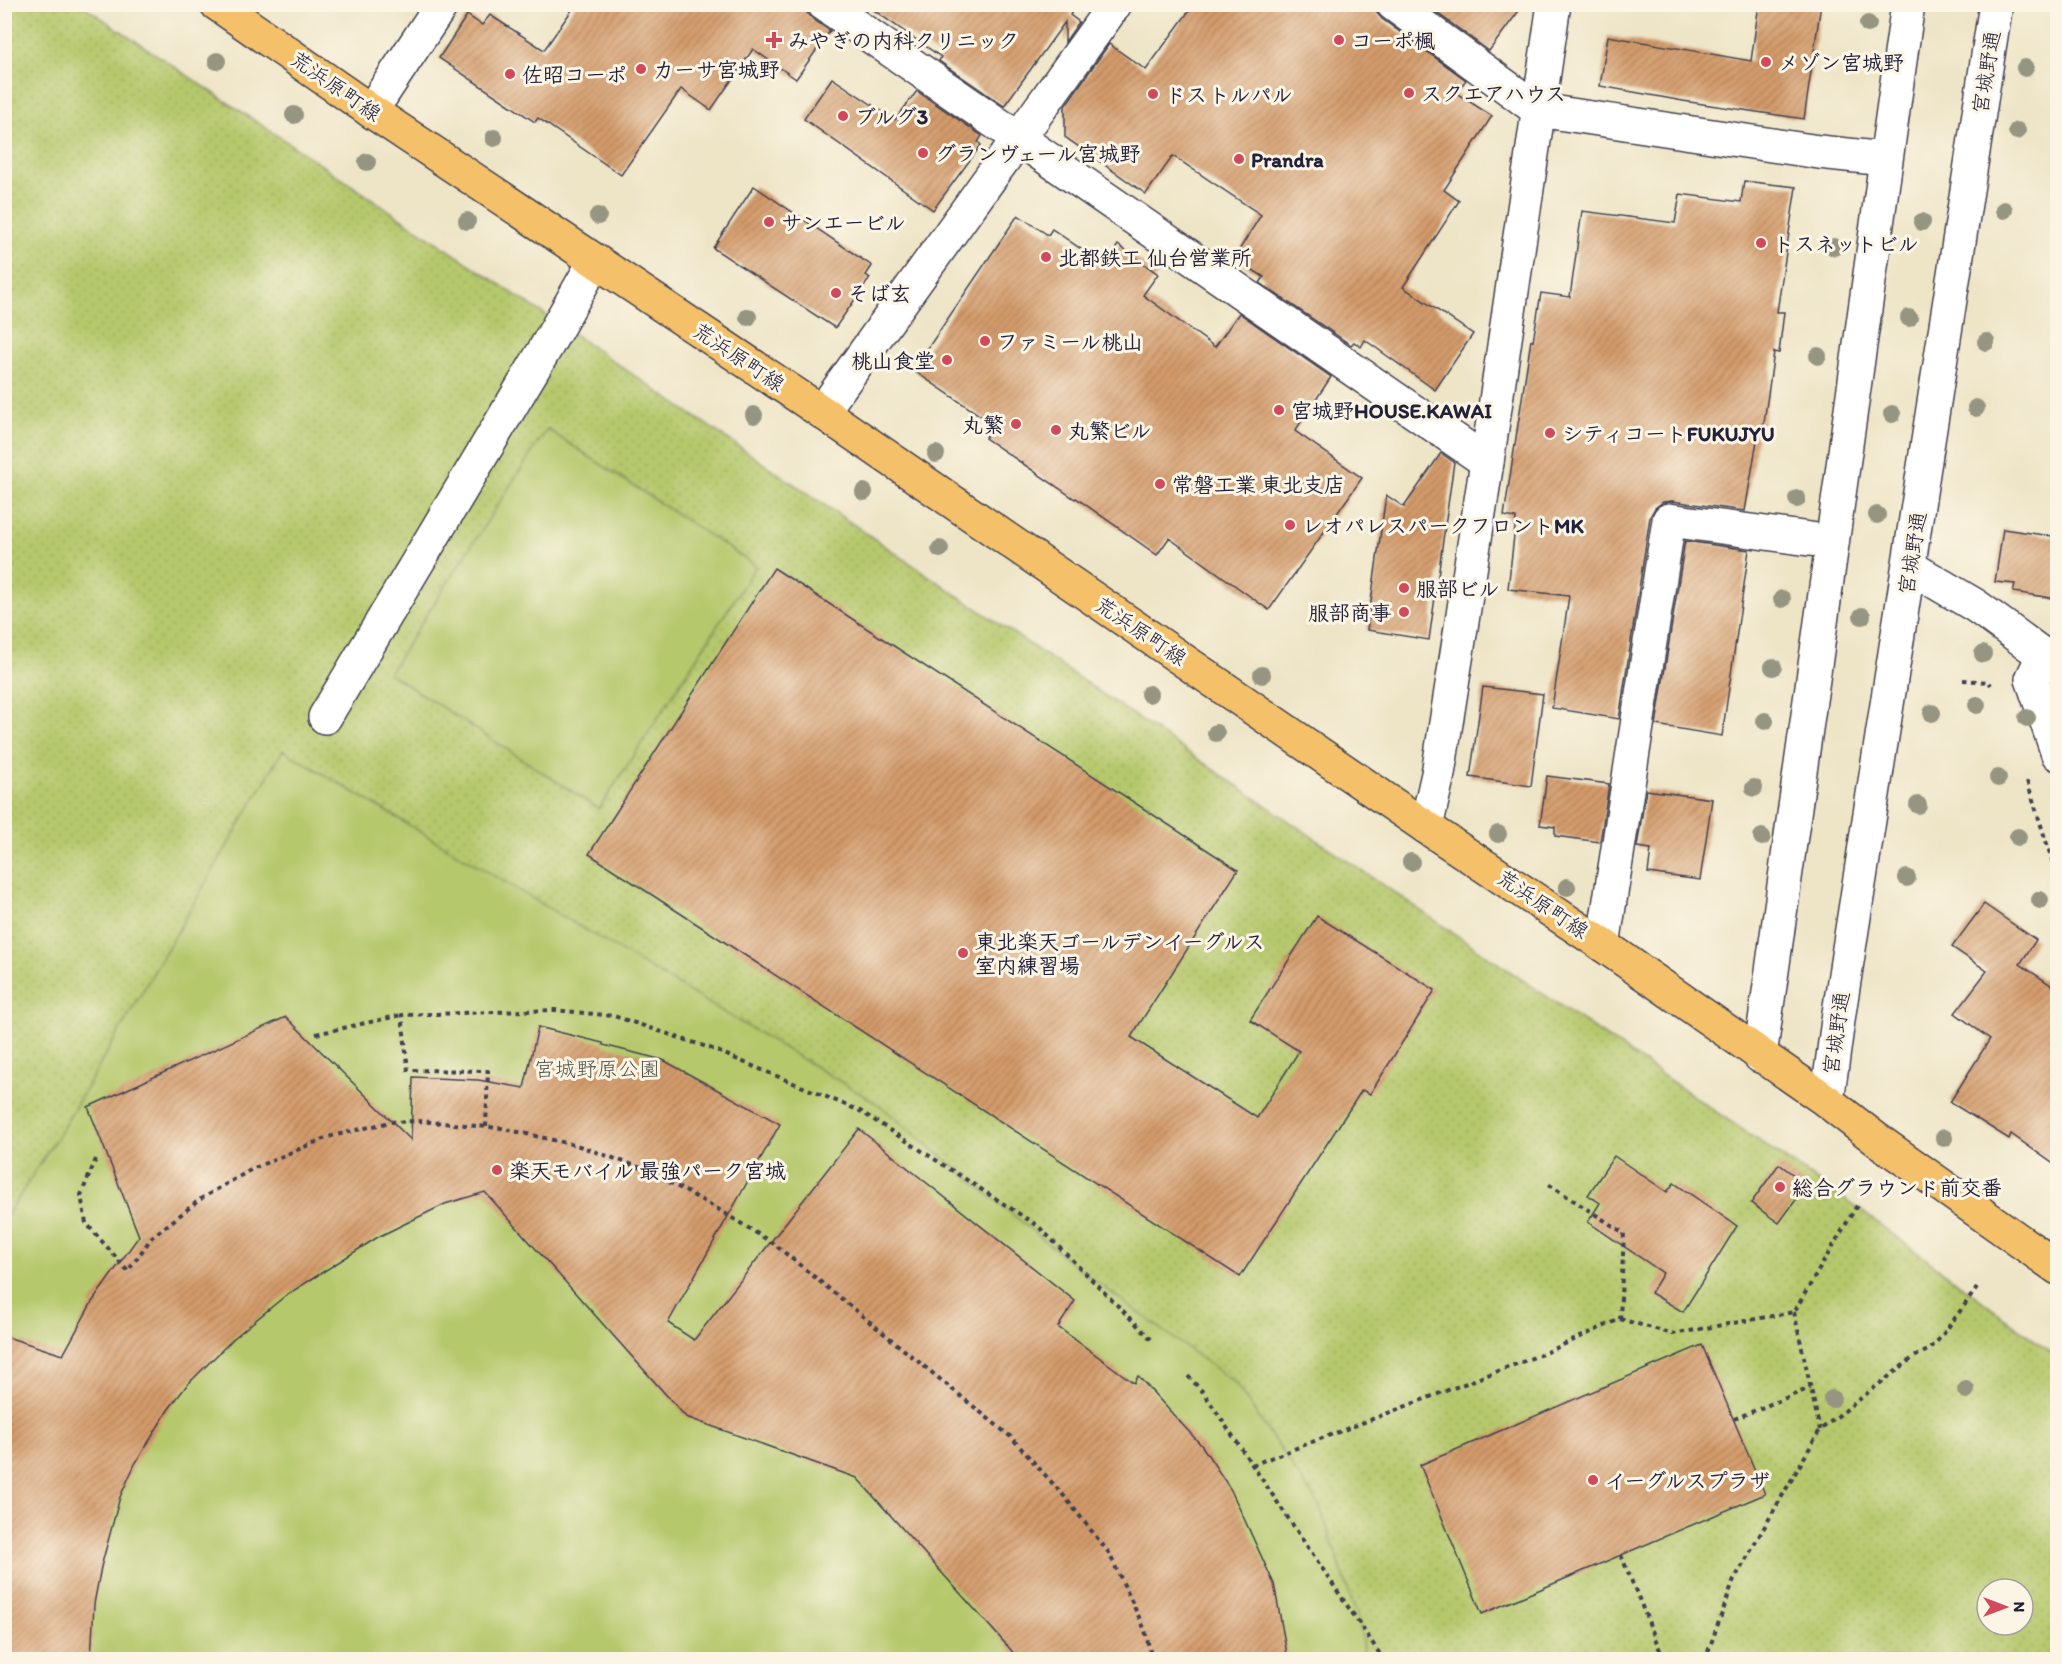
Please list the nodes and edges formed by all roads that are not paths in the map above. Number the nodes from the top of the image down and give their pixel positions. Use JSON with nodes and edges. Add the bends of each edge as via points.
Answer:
{"nodes":[{"id":1,"x":217,"y":4,"type":"edge"},
{"id":2,"x":442,"y":4,"type":"edge"},
{"id":3,"x":824,"y":4,"type":"edge"},
{"id":4,"x":1115,"y":4,"type":"edge"},
{"id":5,"x":1393,"y":4,"type":"edge"},
{"id":6,"x":1554,"y":4,"type":"edge"},
{"id":7,"x":1908,"y":4,"type":"edge"},
{"id":8,"x":1996,"y":4,"type":"edge"},
{"id":9,"x":1538,"y":110,"type":"junction"},
{"id":10,"x":370,"y":111,"type":"junction"},
{"id":11,"x":1018,"y":138,"type":"junction"},
{"id":12,"x":1885,"y":159,"type":"junction"},
{"id":13,"x":595,"y":261,"type":"junction"},
{"id":14,"x":822,"y":412,"type":"junction"},
{"id":15,"x":1487,"y":462,"type":"junction"},
{"id":16,"x":1832,"y":542,"type":"junction"},
{"id":17,"x":1910,"y":567,"type":"junction"},
{"id":18,"x":2050,"y":661,"type":"edge"},
{"id":19,"x":325,"y":717,"type":"dead end"},
{"id":20,"x":2058,"y":754,"type":"edge"},
{"id":21,"x":1426,"y":827,"type":"junction"},
{"id":22,"x":1603,"y":945,"type":"junction"},
{"id":23,"x":1760,"y":1056,"type":"junction"},
{"id":24,"x":1827,"y":1101,"type":"junction"},
{"id":25,"x":2058,"y":1268,"type":"edge"}],
"edges":[{"from":1,"to":10,"type":"main road","name":"荒浜原町線"},
{"from":2,"to":10,"type":"street"},
{"from":3,"to":11,"type":"street"},
{"from":4,"to":11,"type":"street"},
{"from":5,"to":9,"type":"street"},
{"from":6,"to":9,"type":"street"},
{"from":7,"to":12,"type":"street"},
{"from":8,"to":17,"type":"street","name":"宮城野通"},
{"from":9,"to":12,"type":"street"},
{"from":9,"to":15,"type":"street"},
{"from":10,"to":13,"type":"main road","name":"荒浜原町線"},
{"from":11,"to":14,"type":"street"},
{"from":11,"to":15,"type":"street"},
{"from":12,"to":16,"type":"street"},
{"from":13,"to":14,"type":"main road","name":"荒浜原町線"},
{"from":13,"to":19,"type":"street"},
{"from":14,"to":21,"type":"main road","name":"荒浜原町線"},
{"from":15,"to":21,"type":"street","via":[[1438,774]]},
{"from":16,"to":22,"type":"street","via":[[1669,520]]},
{"from":16,"to":23,"type":"street"},
{"from":17,"to":18,"type":"street","via":[[1976,606]]},
{"from":17,"to":24,"type":"street","name":"宮城野通"},
{"from":18,"to":20,"type":"street","via":[[2032,679]]},
{"from":21,"to":22,"type":"main road","name":"荒浜原町線"},
{"from":22,"to":23,"type":"main road","name":"荒浜原町線"},
{"from":23,"to":24,"type":"main road","name":"荒浜原町線"},
{"from":24,"to":25,"type":"main road","name":"荒浜原町線"}]}
